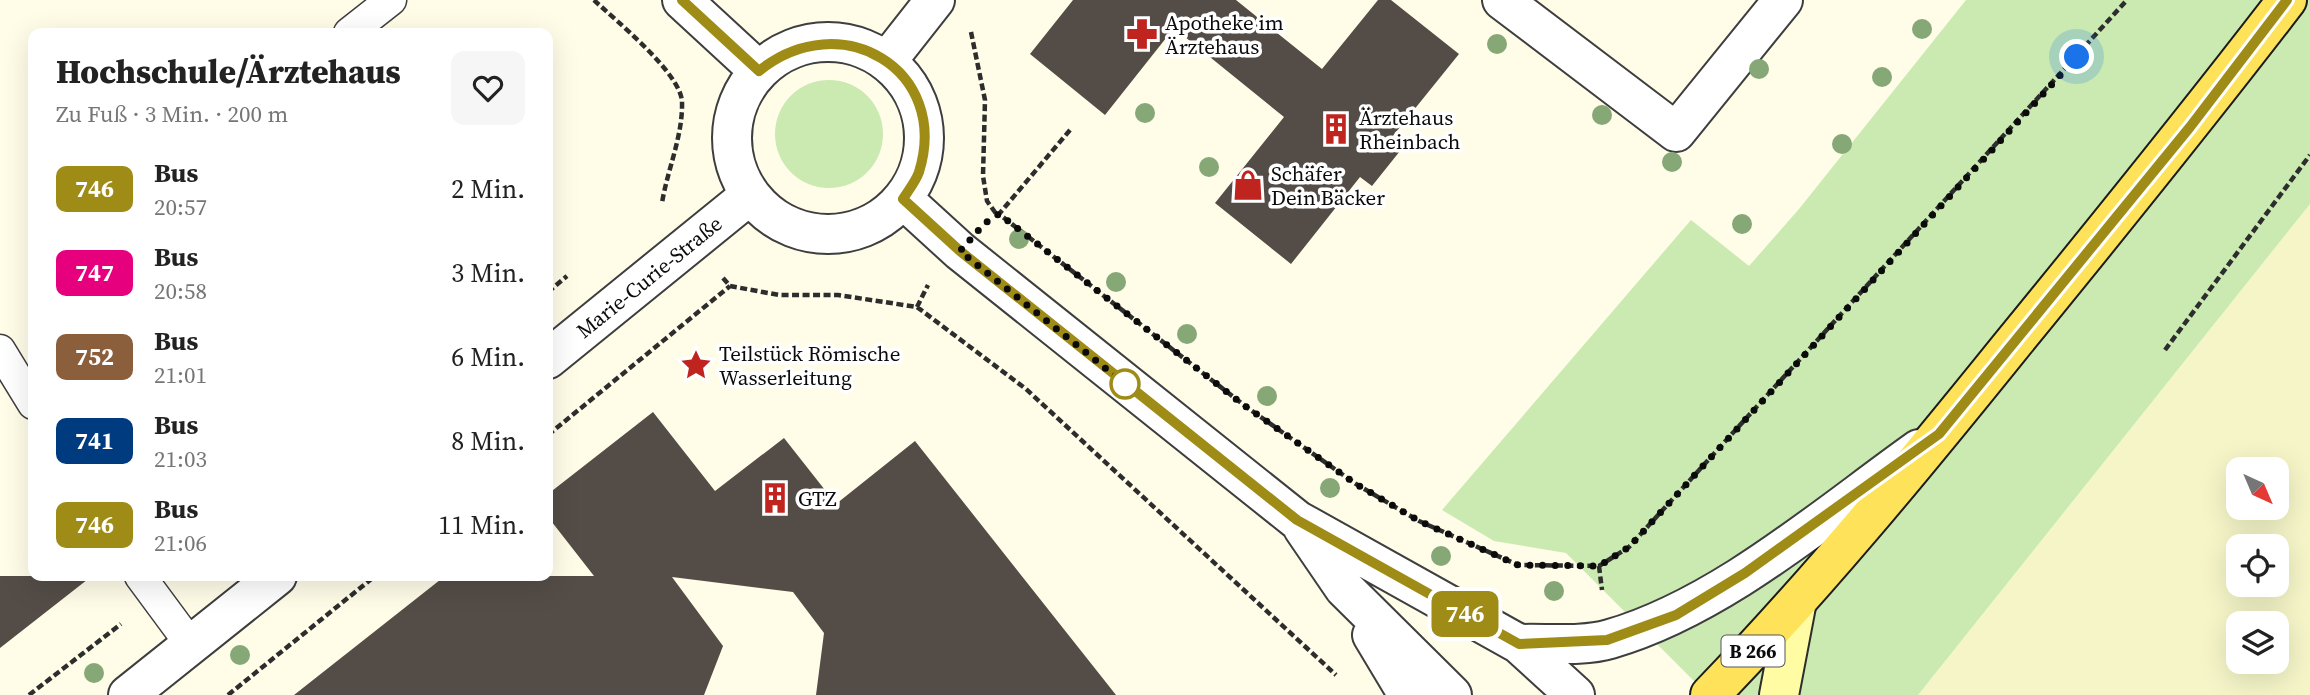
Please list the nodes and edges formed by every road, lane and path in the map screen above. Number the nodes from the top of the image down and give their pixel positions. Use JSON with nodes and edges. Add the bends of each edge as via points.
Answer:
{"nodes":[{"id":1,"x":391,"y":0,"type":"edge"},
{"id":2,"x":594,"y":0,"type":"edge"},
{"id":3,"x":682,"y":0,"type":"edge"},
{"id":4,"x":935,"y":0,"type":"edge"},
{"id":5,"x":1502,"y":0,"type":"edge"},
{"id":6,"x":1783,"y":0,"type":"edge"},
{"id":7,"x":2127,"y":0,"type":"edge"},
{"id":8,"x":2287,"y":0,"type":"edge"},
{"id":9,"x":355,"y":28,"type":"edge"},
{"id":10,"x":970,"y":29,"type":"dead end"},
{"id":11,"x":659,"y":60,"type":"dead end"},
{"id":12,"x":887,"y":61,"type":"junction"},
{"id":13,"x":759,"y":71,"type":"junction"},
{"id":14,"x":1070,"y":130,"type":"dead end"},
{"id":15,"x":2310,"y":155,"type":"edge"},
{"id":16,"x":750,"y":195,"type":"junction"},
{"id":17,"x":903,"y":199,"type":"junction"},
{"id":18,"x":999,"y":214,"type":"junction"},
{"id":19,"x":960,"y":251,"type":"junction"},
{"id":20,"x":730,"y":286,"type":"dead end"},
{"id":21,"x":0,"y":350,"type":"edge"},
{"id":22,"x":2165,"y":350,"type":"dead end"},
{"id":23,"x":553,"y":355,"type":"edge"},
{"id":24,"x":28,"y":396,"type":"edge"},
{"id":25,"x":553,"y":431,"type":"edge"},
{"id":26,"x":1939,"y":434,"type":"junction"},
{"id":27,"x":1297,"y":520,"type":"junction"},
{"id":28,"x":271,"y":581,"type":"edge"},
{"id":29,"x":369,"y":581,"type":"edge"},
{"id":30,"x":147,"y":587,"type":"edge"},
{"id":31,"x":1344,"y":588,"type":"junction"},
{"id":32,"x":1796,"y":606,"type":"junction"},
{"id":33,"x":1519,"y":644,"type":"junction"},
{"id":34,"x":191,"y":645,"type":"junction"},
{"id":35,"x":1342,"y":684,"type":"dead end"},
{"id":36,"x":29,"y":695,"type":"edge"},
{"id":37,"x":128,"y":695,"type":"edge"},
{"id":38,"x":228,"y":695,"type":"edge"},
{"id":39,"x":1408,"y":695,"type":"edge"},
{"id":40,"x":1452,"y":695,"type":"edge"},
{"id":41,"x":1575,"y":695,"type":"edge"},
{"id":42,"x":1710,"y":695,"type":"edge"},
{"id":43,"x":1779,"y":695,"type":"edge"}],
"edges":[{"from":1,"to":9,"type":"lane"},
{"from":2,"to":11,"type":"path"},
{"from":3,"to":13,"type":"street"},
{"from":4,"to":12,"type":"street"},
{"from":5,"to":6,"type":"street","via":[[1676,132]]},
{"from":7,"to":18,"type":"path","via":[[1629,547],[1599,566],[1518,565],[1419,521],[1356,484],[1245,406]]},
{"from":8,"to":26,"type":"main road","number":"B 266","via":[[2190,127]]},
{"from":10,"to":18,"type":"path","via":[[985,100],[983,176],[987,201]]},
{"from":12,"to":13,"type":"street","via":[[863,48],[813,43],[791,50]]},
{"from":12,"to":17,"type":"street","via":[[914,92],[923,117],[925,145],[918,174]]},
{"from":13,"to":16,"type":"street","via":[[738,103],[733,123],[734,161]]},
{"from":14,"to":18,"type":"path"},
{"from":15,"to":22,"type":"path"},
{"from":16,"to":17,"type":"street","via":[[773,218],[798,231],[823,235],[849,233],[877,221]]},
{"from":16,"to":23,"type":"street","name":"Marie-Curie-Straße"},
{"from":17,"to":19,"type":"street"},
{"from":18,"to":19,"type":"path"},
{"from":19,"to":27,"type":"street"},
{"from":19,"to":35,"type":"path","via":[[931,279],[917,306],[1026,389]]},
{"from":20,"to":25,"type":"path"},
{"from":21,"to":24,"type":"lane"},
{"from":26,"to":32,"type":"main road","number":"B 266"},
{"from":26,"to":33,"type":"street","via":[[1745,573],[1676,615],[1607,640]]},
{"from":27,"to":31,"type":"street"},
{"from":27,"to":33,"type":"street"},
{"from":28,"to":34,"type":"street"},
{"from":29,"to":38,"type":"path"},
{"from":30,"to":34,"type":"lane"},
{"from":30,"to":36,"type":"path"},
{"from":31,"to":39,"type":"street"},
{"from":31,"to":40,"type":"street"},
{"from":32,"to":42,"type":"main road","number":"B 266"},
{"from":32,"to":43,"type":"main road"},
{"from":33,"to":41,"type":"street"},
{"from":34,"to":37,"type":"street"}]}
